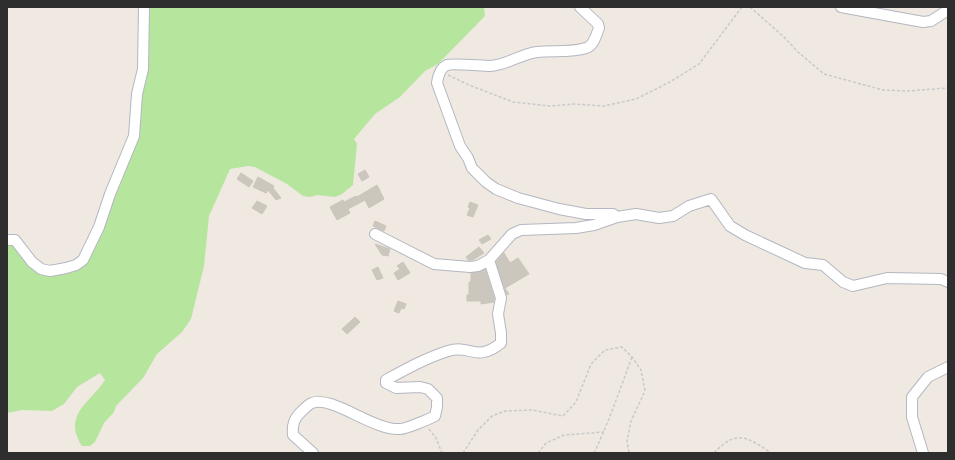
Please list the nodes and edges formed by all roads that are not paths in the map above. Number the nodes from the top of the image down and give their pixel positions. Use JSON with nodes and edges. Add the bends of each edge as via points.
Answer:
{"nodes":[{"id":1,"x":144,"y":7,"type":"edge"},
{"id":2,"x":580,"y":7,"type":"edge"},
{"id":3,"x":841,"y":7,"type":"edge"},
{"id":4,"x":948,"y":10,"type":"edge"},
{"id":5,"x":617,"y":217,"type":"junction"},
{"id":6,"x":376,"y":234,"type":"dead end"},
{"id":7,"x":7,"y":240,"type":"edge"},
{"id":8,"x":489,"y":260,"type":"junction"},
{"id":9,"x":948,"y":282,"type":"edge"},
{"id":10,"x":948,"y":367,"type":"edge"},
{"id":11,"x":313,"y":453,"type":"edge"},
{"id":12,"x":923,"y":453,"type":"edge"}],
"edges":[{"from":1,"to":7,"type":"street","via":[[143,69],[137,94],[134,136],[83,260],[66,268],[50,271],[41,269],[32,262],[15,240]]},
{"from":2,"to":5,"type":"street","via":[[599,28],[591,45],[586,48],[536,52],[492,66],[450,64],[441,71],[437,83],[460,146],[472,168],[486,182],[518,198],[559,209],[586,214],[613,214]]},
{"from":3,"to":4,"type":"street","via":[[923,22],[931,21]]},
{"from":5,"to":8,"type":"street","via":[[576,228],[520,230],[512,234]]},
{"from":5,"to":9,"type":"street","via":[[636,214],[659,218],[673,216],[689,206],[711,199],[730,226],[805,263],[823,265],[843,282],[853,286],[886,278],[941,279]]},
{"from":6,"to":8,"type":"street","via":[[434,264],[470,267]]},
{"from":8,"to":11,"type":"street","via":[[500,298],[498,314],[501,343],[485,353],[450,350],[426,359],[386,380],[386,383],[396,388],[428,389],[437,398],[435,416],[401,429],[374,423],[328,403],[312,403],[298,414],[292,425],[293,435]]},
{"from":10,"to":12,"type":"street","via":[[928,376],[912,397],[912,418]]}]}
